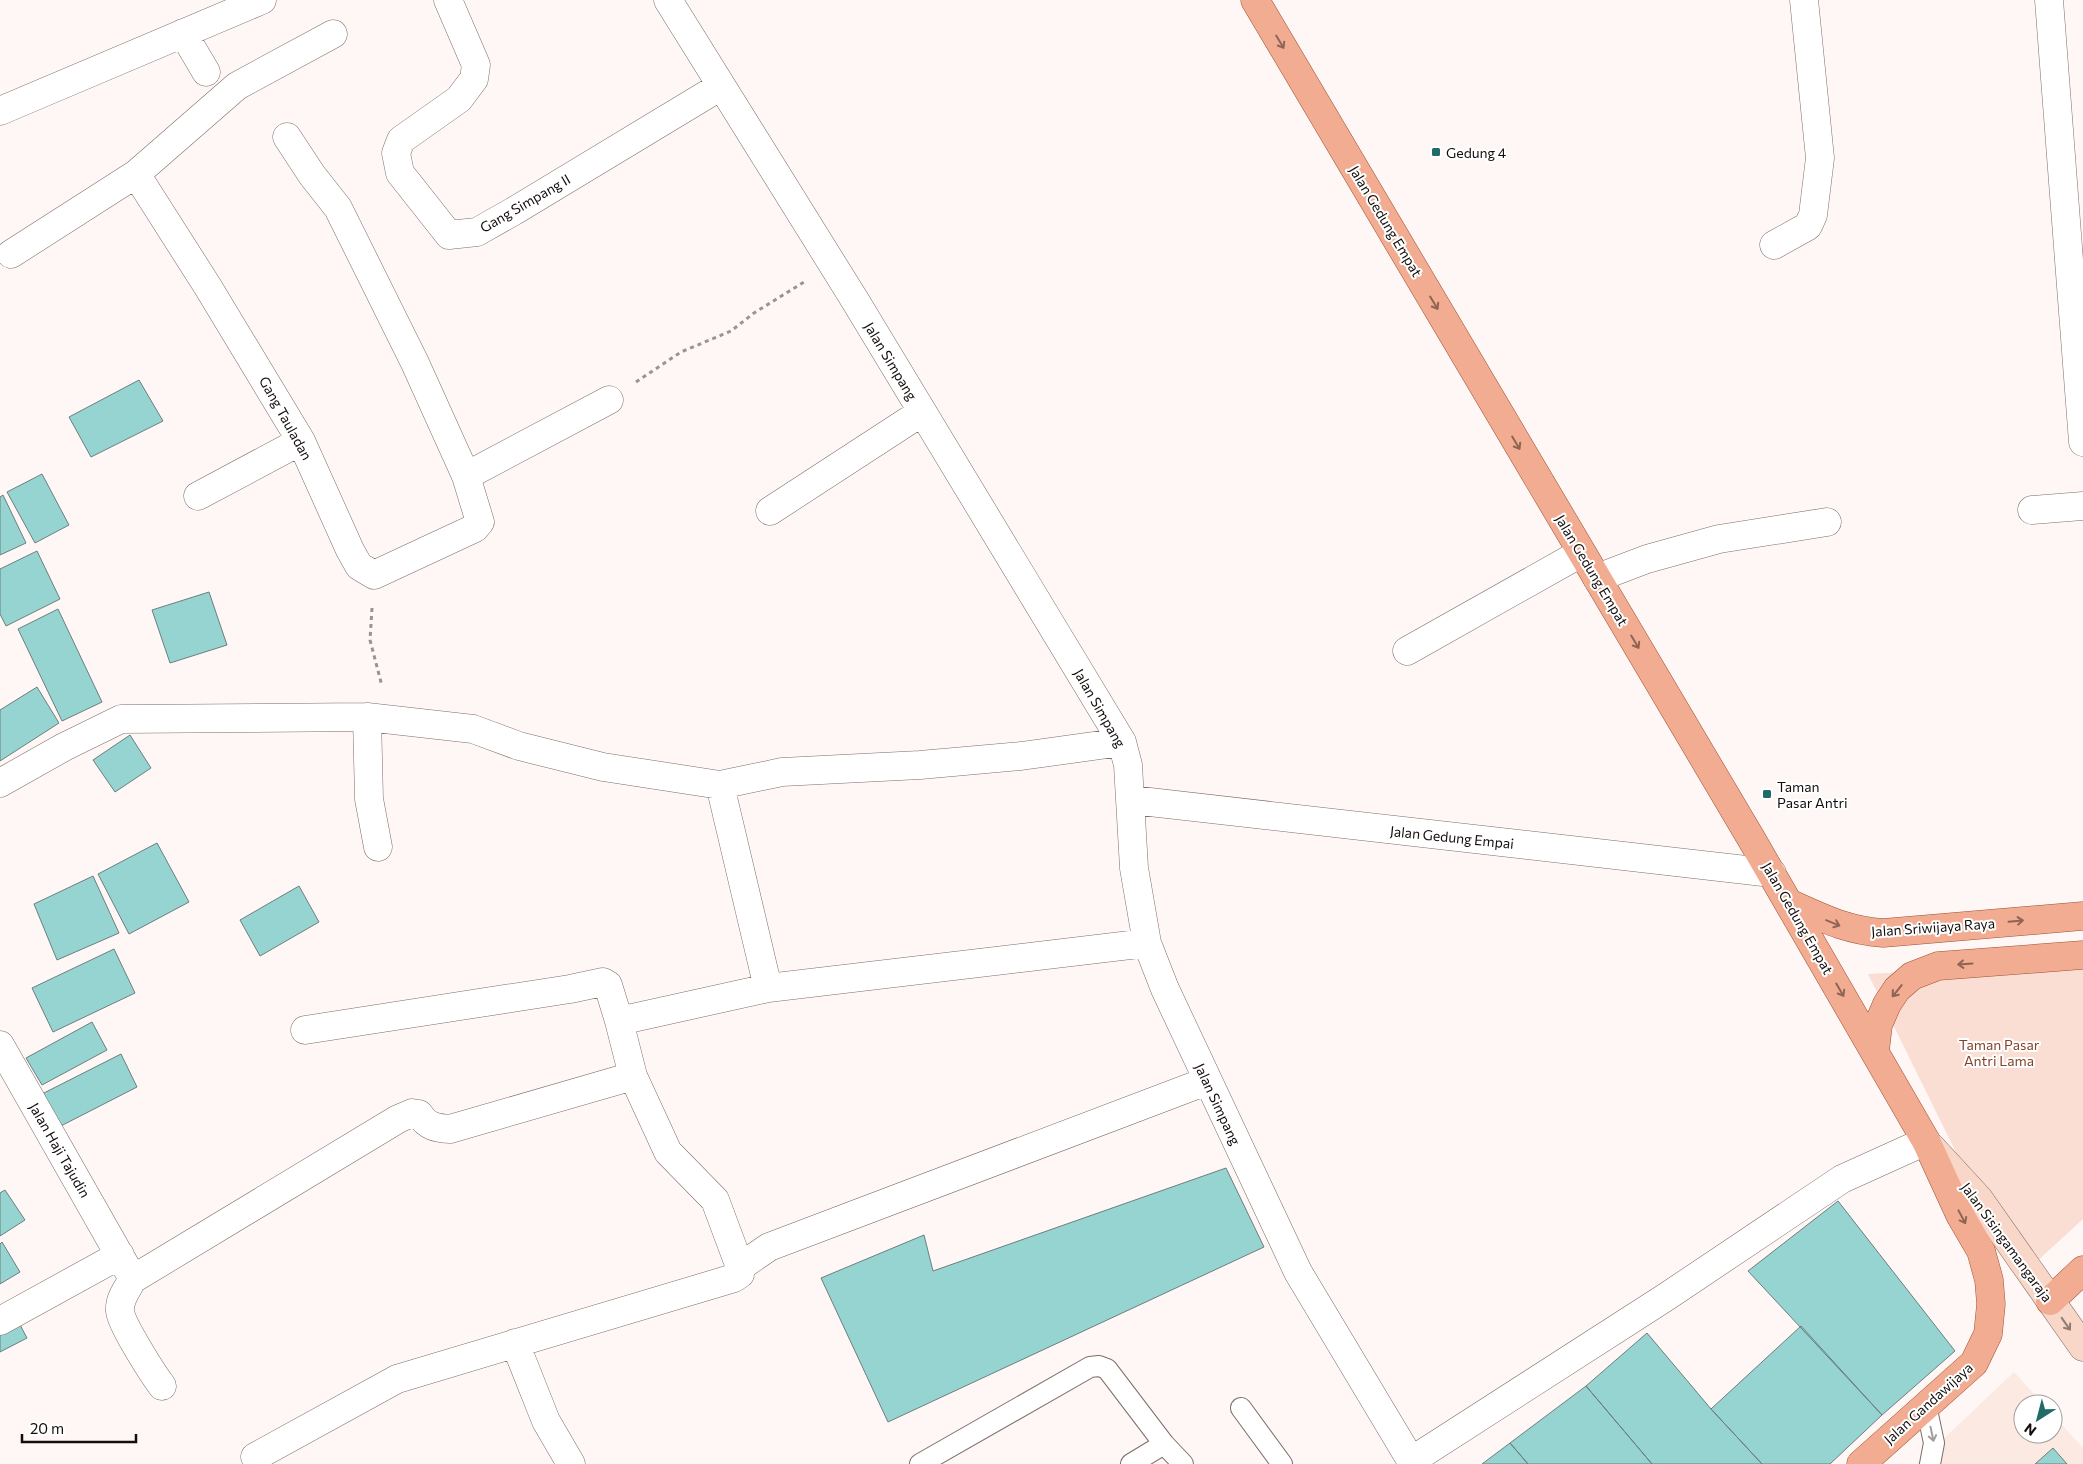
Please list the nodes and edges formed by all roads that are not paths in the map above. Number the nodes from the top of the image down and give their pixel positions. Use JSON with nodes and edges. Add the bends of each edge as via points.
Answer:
{"nodes":[{"id":1,"x":262,"y":0,"type":"edge"},
{"id":2,"x":448,"y":0,"type":"edge"},
{"id":3,"x":668,"y":0,"type":"edge"},
{"id":4,"x":1256,"y":0,"type":"edge"},
{"id":5,"x":1804,"y":0,"type":"edge"},
{"id":6,"x":2049,"y":0,"type":"edge"},
{"id":7,"x":183,"y":33,"type":"junction"},
{"id":8,"x":333,"y":34,"type":"dead end"},
{"id":9,"x":206,"y":72,"type":"dead end"},
{"id":10,"x":721,"y":86,"type":"junction"},
{"id":11,"x":0,"y":111,"type":"edge"},
{"id":12,"x":287,"y":138,"type":"dead end"},
{"id":13,"x":136,"y":174,"type":"junction"},
{"id":14,"x":1774,"y":245,"type":"dead end"},
{"id":15,"x":11,"y":254,"type":"dead end"},
{"id":16,"x":609,"y":400,"type":"road end"},
{"id":17,"x":922,"y":412,"type":"junction"},
{"id":18,"x":301,"y":441,"type":"junction"},
{"id":19,"x":2083,"y":442,"type":"edge"},
{"id":20,"x":466,"y":476,"type":"junction"},
{"id":21,"x":198,"y":496,"type":"dead end"},
{"id":22,"x":2083,"y":506,"type":"edge"},
{"id":23,"x":2032,"y":510,"type":"dead end"},
{"id":24,"x":770,"y":511,"type":"dead end"},
{"id":25,"x":1827,"y":522,"type":"dead end"},
{"id":26,"x":1581,"y":553,"type":"junction"},
{"id":27,"x":1598,"y":578,"type":"junction"},
{"id":28,"x":1407,"y":651,"type":"dead end"},
{"id":29,"x":378,"y":717,"type":"junction"},
{"id":30,"x":1122,"y":742,"type":"junction"},
{"id":31,"x":0,"y":783,"type":"edge"},
{"id":32,"x":720,"y":785,"type":"junction"},
{"id":33,"x":1132,"y":800,"type":"junction"},
{"id":34,"x":378,"y":847,"type":"dead end"},
{"id":35,"x":1772,"y":873,"type":"junction"},
{"id":36,"x":1789,"y":903,"type":"junction"},
{"id":37,"x":2083,"y":916,"type":"edge"},
{"id":38,"x":1147,"y":943,"type":"junction"},
{"id":39,"x":2083,"y":955,"type":"edge"},
{"id":40,"x":768,"y":988,"type":"junction"},
{"id":41,"x":619,"y":1020,"type":"junction"},
{"id":42,"x":304,"y":1030,"type":"dead end"},
{"id":43,"x":0,"y":1045,"type":"edge"},
{"id":44,"x":1875,"y":1051,"type":"junction"},
{"id":45,"x":633,"y":1076,"type":"junction"},
{"id":46,"x":1207,"y":1081,"type":"junction"},
{"id":47,"x":1926,"y":1141,"type":"junction"},
{"id":48,"x":120,"y":1254,"type":"junction"},
{"id":49,"x":740,"y":1267,"type":"junction"},
{"id":50,"x":2083,"y":1270,"type":"edge"},
{"id":51,"x":133,"y":1279,"type":"junction"},
{"id":52,"x":2050,"y":1301,"type":"junction"},
{"id":53,"x":0,"y":1321,"type":"edge"},
{"id":54,"x":515,"y":1343,"type":"junction"},
{"id":55,"x":2083,"y":1347,"type":"edge"},
{"id":56,"x":162,"y":1386,"type":"dead end"},
{"id":57,"x":1926,"y":1405,"type":"junction"},
{"id":58,"x":1241,"y":1408,"type":"dead end"},
{"id":59,"x":1164,"y":1444,"type":"junction"},
{"id":60,"x":255,"y":1457,"type":"dead end"},
{"id":61,"x":1410,"y":1463,"type":"edge"},
{"id":62,"x":571,"y":1464,"type":"edge"},
{"id":63,"x":920,"y":1464,"type":"edge"},
{"id":64,"x":1130,"y":1464,"type":"edge"},
{"id":65,"x":1183,"y":1464,"type":"edge"},
{"id":66,"x":1282,"y":1464,"type":"edge"},
{"id":67,"x":1861,"y":1464,"type":"edge"},
{"id":68,"x":1930,"y":1464,"type":"edge"}],
"edges":[{"from":1,"to":7,"type":"street"},
{"from":2,"to":10,"type":"street","name":"Gang Simpang II","via":[[476,65],[474,79],[459,99],[401,140],[396,154],[400,173],[449,235],[477,232],[514,212]]},
{"from":3,"to":10,"type":"street","name":"Jalan Simpang"},
{"from":4,"to":26,"type":"main road","name":"Jalan Gedung Empat","one_way":true},
{"from":5,"to":14,"type":"street","via":[[1819,167],[1813,216],[1808,226]]},
{"from":6,"to":19,"type":"street"},
{"from":7,"to":9,"type":"street"},
{"from":7,"to":11,"type":"street"},
{"from":8,"to":13,"type":"street","via":[[237,86]]},
{"from":10,"to":17,"type":"street","name":"Jalan Simpang"},
{"from":12,"to":20,"type":"street","via":[[338,208],[415,363]]},
{"from":13,"to":15,"type":"street"},
{"from":13,"to":18,"type":"street","name":"Gang Tauladan"},
{"from":16,"to":20,"type":"street"},
{"from":17,"to":24,"type":"street"},
{"from":17,"to":30,"type":"street","name":"Jalan Simpang"},
{"from":18,"to":20,"type":"street","name":"Gang Tauladan","via":[[350,550],[359,566],[374,575],[475,528],[480,522]]},
{"from":18,"to":21,"type":"street"},
{"from":22,"to":23,"type":"street"},
{"from":25,"to":27,"type":"street","via":[[1719,539],[1647,559]]},
{"from":26,"to":27,"type":"main road","name":"Jalan Gedung Empat"},
{"from":26,"to":28,"type":"street"},
{"from":27,"to":35,"type":"main road","name":"Jalan Gedung Empat","one_way":true},
{"from":29,"to":31,"type":"street","via":[[121,719]]},
{"from":29,"to":32,"type":"street","via":[[472,730],[519,746],[603,767]]},
{"from":29,"to":34,"type":"street","via":[[369,799]]},
{"from":30,"to":32,"type":"street","via":[[920,765],[782,772]]},
{"from":30,"to":33,"type":"street","name":"Jalan Simpang"},
{"from":32,"to":40,"type":"street"},
{"from":33,"to":35,"type":"street","name":"Jalan Gedung Empai"},
{"from":33,"to":38,"type":"street","name":"Jalan Simpang","via":[[1133,857]]},
{"from":35,"to":36,"type":"main road","name":"Jalan Gedung Empat"},
{"from":36,"to":37,"type":"main road","name":"Jalan Sriwijaya Raya","one_way":true,"via":[[1850,929],[1884,934]]},
{"from":36,"to":44,"type":"main road","name":"Jalan Gedung Empat","one_way":true},
{"from":38,"to":40,"type":"street"},
{"from":38,"to":46,"type":"street","name":"Jalan Simpang"},
{"from":39,"to":44,"type":"main road","one_way":true,"via":[[1938,966],[1912,976],[1897,989],[1887,1004],[1878,1025]]},
{"from":40,"to":41,"type":"street"},
{"from":41,"to":42,"type":"street","via":[[608,985],[603,982]]},
{"from":41,"to":45,"type":"street"},
{"from":43,"to":48,"type":"street","name":"Jalan Haji Tajudin"},
{"from":44,"to":47,"type":"main road","name":"Jalan Gedung Empat"},
{"from":45,"to":49,"type":"street","via":[[668,1152],[715,1200]]},
{"from":45,"to":51,"type":"street","via":[[450,1129],[435,1128],[425,1123],[419,1114],[398,1118]]},
{"from":46,"to":49,"type":"street","via":[[769,1247]]},
{"from":46,"to":61,"type":"street","name":"Jalan Simpang","via":[[1298,1272]]},
{"from":47,"to":52,"type":"main road","name":"Jalan Sisingamangaraja","via":[[1978,1200]]},
{"from":47,"to":57,"type":"main road","name":"Jalan Gandawijaya","one_way":true,"via":[[1960,1215],[1981,1251],[1990,1280],[1992,1304],[1988,1334],[1974,1363]]},
{"from":47,"to":61,"type":"street","via":[[1835,1183]]},
{"from":48,"to":51,"type":"street","name":"Jalan Haji Tajudin"},
{"from":48,"to":53,"type":"street"},
{"from":49,"to":54,"type":"street","via":[[740,1274],[734,1278]]},
{"from":50,"to":52,"type":"main road"},
{"from":51,"to":56,"type":"street","via":[[121,1301],[120,1313]]},
{"from":52,"to":55,"type":"main road","name":"Jalan Sisingamangaraja","one_way":true},
{"from":54,"to":60,"type":"street","via":[[397,1379]]},
{"from":54,"to":62,"type":"street","via":[[546,1422]]},
{"from":57,"to":67,"type":"main road","name":"Jalan Gandawijaya"},
{"from":57,"to":68,"type":"lane","one_way":true,"via":[[1934,1443]]},
{"from":58,"to":66,"type":"lane"},
{"from":59,"to":63,"type":"lane","via":[[1106,1369],[1099,1366],[1090,1367]]},
{"from":59,"to":64,"type":"lane"},
{"from":59,"to":65,"type":"lane"}]}
